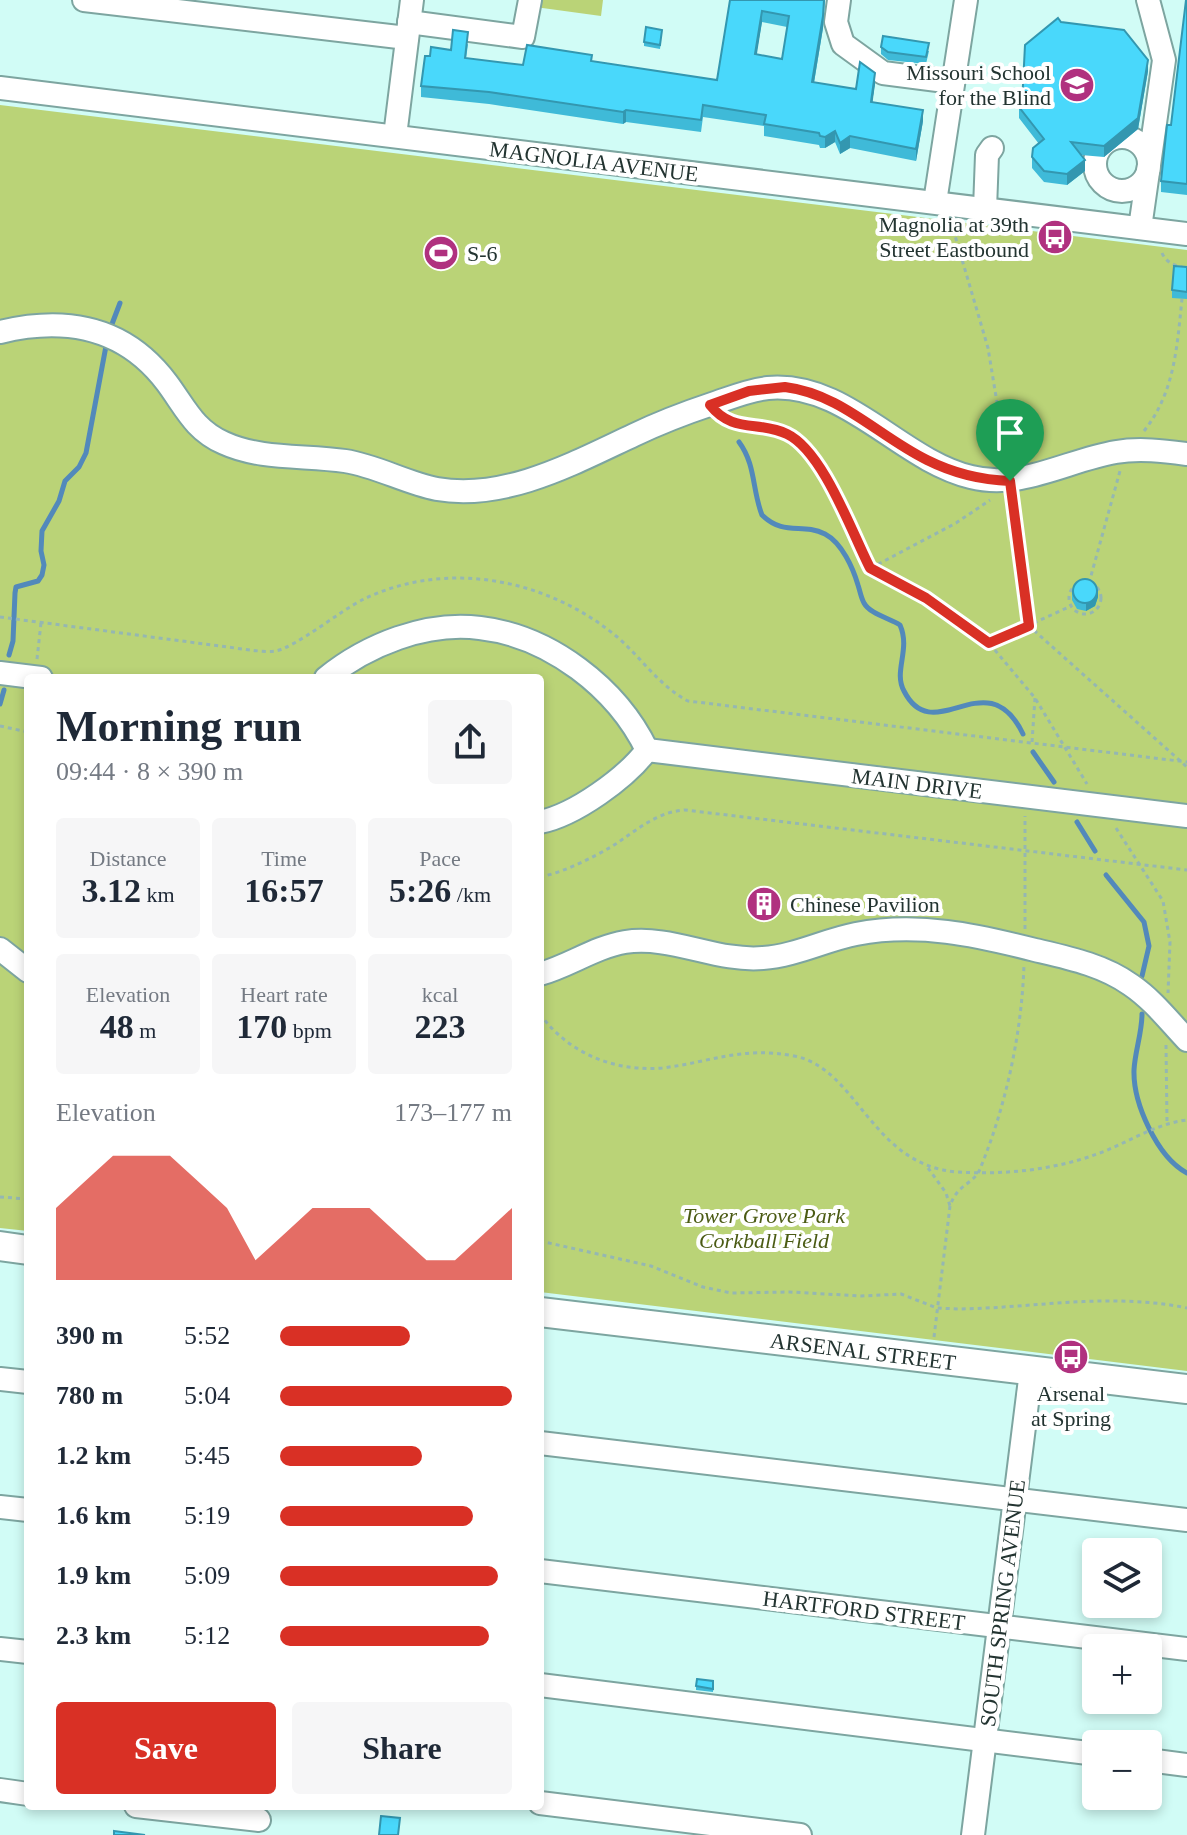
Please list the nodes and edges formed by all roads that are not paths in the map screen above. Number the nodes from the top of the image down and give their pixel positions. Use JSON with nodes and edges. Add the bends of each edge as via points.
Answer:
{"nodes":[{"id":1,"x":84,"y":0,"type":"edge"},
{"id":2,"x":530,"y":0,"type":"edge"},
{"id":3,"x":839,"y":0,"type":"edge"},
{"id":4,"x":966,"y":0,"type":"edge"},
{"id":5,"x":1148,"y":0,"type":"edge"},
{"id":6,"x":410,"y":20,"type":"edge"},
{"id":7,"x":953,"y":82,"type":"junction"},
{"id":8,"x":0,"y":88,"type":"edge"},
{"id":9,"x":395,"y":136,"type":"junction"},
{"id":10,"x":935,"y":202,"type":"junction"},
{"id":11,"x":1140,"y":228,"type":"junction"},
{"id":12,"x":1187,"y":234,"type":"edge"},
{"id":13,"x":0,"y":332,"type":"edge"},
{"id":14,"x":1187,"y":454,"type":"edge"},
{"id":15,"x":0,"y":673,"type":"edge"},
{"id":16,"x":331,"y":674,"type":"edge"},
{"id":17,"x":24,"y":676,"type":"edge"},
{"id":18,"x":647,"y":750,"type":"junction"},
{"id":19,"x":1187,"y":816,"type":"edge"},
{"id":20,"x":544,"y":821,"type":"edge"},
{"id":21,"x":0,"y":949,"type":"edge"},
{"id":22,"x":24,"y":968,"type":"edge"},
{"id":23,"x":544,"y":973,"type":"edge"},
{"id":24,"x":1187,"y":1040,"type":"edge"},
{"id":25,"x":0,"y":1246,"type":"edge"},
{"id":26,"x":24,"y":1249,"type":"edge"},
{"id":27,"x":544,"y":1312,"type":"edge"},
{"id":28,"x":1031,"y":1371,"type":"junction"},
{"id":29,"x":0,"y":1379,"type":"edge"},
{"id":30,"x":24,"y":1382,"type":"edge"},
{"id":31,"x":1187,"y":1389,"type":"edge"},
{"id":32,"x":544,"y":1443,"type":"edge"},
{"id":33,"x":1015,"y":1499,"type":"junction"},
{"id":34,"x":0,"y":1507,"type":"edge"},
{"id":35,"x":24,"y":1510,"type":"edge"},
{"id":36,"x":1187,"y":1520,"type":"edge"},
{"id":37,"x":544,"y":1571,"type":"edge"},
{"id":38,"x":999,"y":1626,"type":"junction"},
{"id":39,"x":0,"y":1649,"type":"edge"},
{"id":40,"x":1187,"y":1649,"type":"edge"},
{"id":41,"x":24,"y":1652,"type":"edge"},
{"id":42,"x":544,"y":1685,"type":"edge"},
{"id":43,"x":984,"y":1740,"type":"junction"},
{"id":44,"x":1082,"y":1752,"type":"edge"},
{"id":45,"x":1162,"y":1762,"type":"edge"},
{"id":46,"x":1187,"y":1765,"type":"edge"},
{"id":47,"x":0,"y":1790,"type":"edge"},
{"id":48,"x":24,"y":1793,"type":"edge"},
{"id":49,"x":544,"y":1803,"type":"edge"},
{"id":50,"x":171,"y":1810,"type":"edge"},
{"id":51,"x":259,"y":1820,"type":"edge"},
{"id":52,"x":800,"y":1835,"type":"edge"},
{"id":53,"x":973,"y":1835,"type":"edge"}],
"edges":[{"from":1,"to":6,"type":"street"},
{"from":2,"to":6,"type":"street","via":[[523,37]]},
{"from":3,"to":7,"type":"street","via":[[836,22],[843,44],[883,73]]},
{"from":4,"to":7,"type":"street"},
{"from":5,"to":11,"type":"street","via":[[1164,60]]},
{"from":6,"to":9,"type":"street"},
{"from":7,"to":10,"type":"street"},
{"from":8,"to":9,"type":"street","name":"MAGNOLIA AVENUE"},
{"from":9,"to":10,"type":"street","name":"MAGNOLIA AVENUE"},
{"from":10,"to":11,"type":"street","name":"MAGNOLIA AVENUE","via":[[986,198]]},
{"from":11,"to":12,"type":"street","name":"MAGNOLIA AVENUE"},
{"from":13,"to":14,"type":"street","via":[[50,325],[97,330],[152,365],[190,419],[223,443],[267,454],[346,461],[452,491],[491,489],[534,477],[710,405],[766,388],[801,389],[836,404],[936,464],[972,477],[1010,481],[1116,452]]},
{"from":15,"to":17,"type":"street"},
{"from":16,"to":18,"type":"street","via":[[384,643],[427,630],[479,627],[547,649],[581,671],[610,696]]},
{"from":18,"to":19,"type":"street","name":"MAIN DRIVE"},
{"from":18,"to":20,"type":"street","via":[[635,766],[591,798]]},
{"from":21,"to":22,"type":"street"},
{"from":23,"to":24,"type":"street","via":[[626,942],[762,958],[856,934],[919,928],[974,935],[1111,973],[1149,999]]},
{"from":25,"to":26,"type":"main road"},
{"from":27,"to":28,"type":"main road","name":"ARSENAL STREET"},
{"from":28,"to":31,"type":"main road","name":"ARSENAL STREET"},
{"from":28,"to":33,"type":"street","name":"SOUTH SPRING AVENUE"},
{"from":29,"to":30,"type":"street"},
{"from":32,"to":33,"type":"street"},
{"from":33,"to":36,"type":"street"},
{"from":33,"to":38,"type":"street","name":"SOUTH SPRING AVENUE"},
{"from":34,"to":35,"type":"street"},
{"from":37,"to":38,"type":"street","name":"HARTFORD STREET"},
{"from":38,"to":40,"type":"street","name":"HARTFORD STREET"},
{"from":38,"to":43,"type":"street","name":"SOUTH SPRING AVENUE"},
{"from":39,"to":41,"type":"street"},
{"from":42,"to":43,"type":"street"},
{"from":43,"to":44,"type":"street"},
{"from":43,"to":53,"type":"street","name":"SOUTH SPRING AVENUE"},
{"from":45,"to":46,"type":"street"},
{"from":47,"to":48,"type":"street"},
{"from":49,"to":52,"type":"street"},
{"from":50,"to":51,"type":"street"}]}
